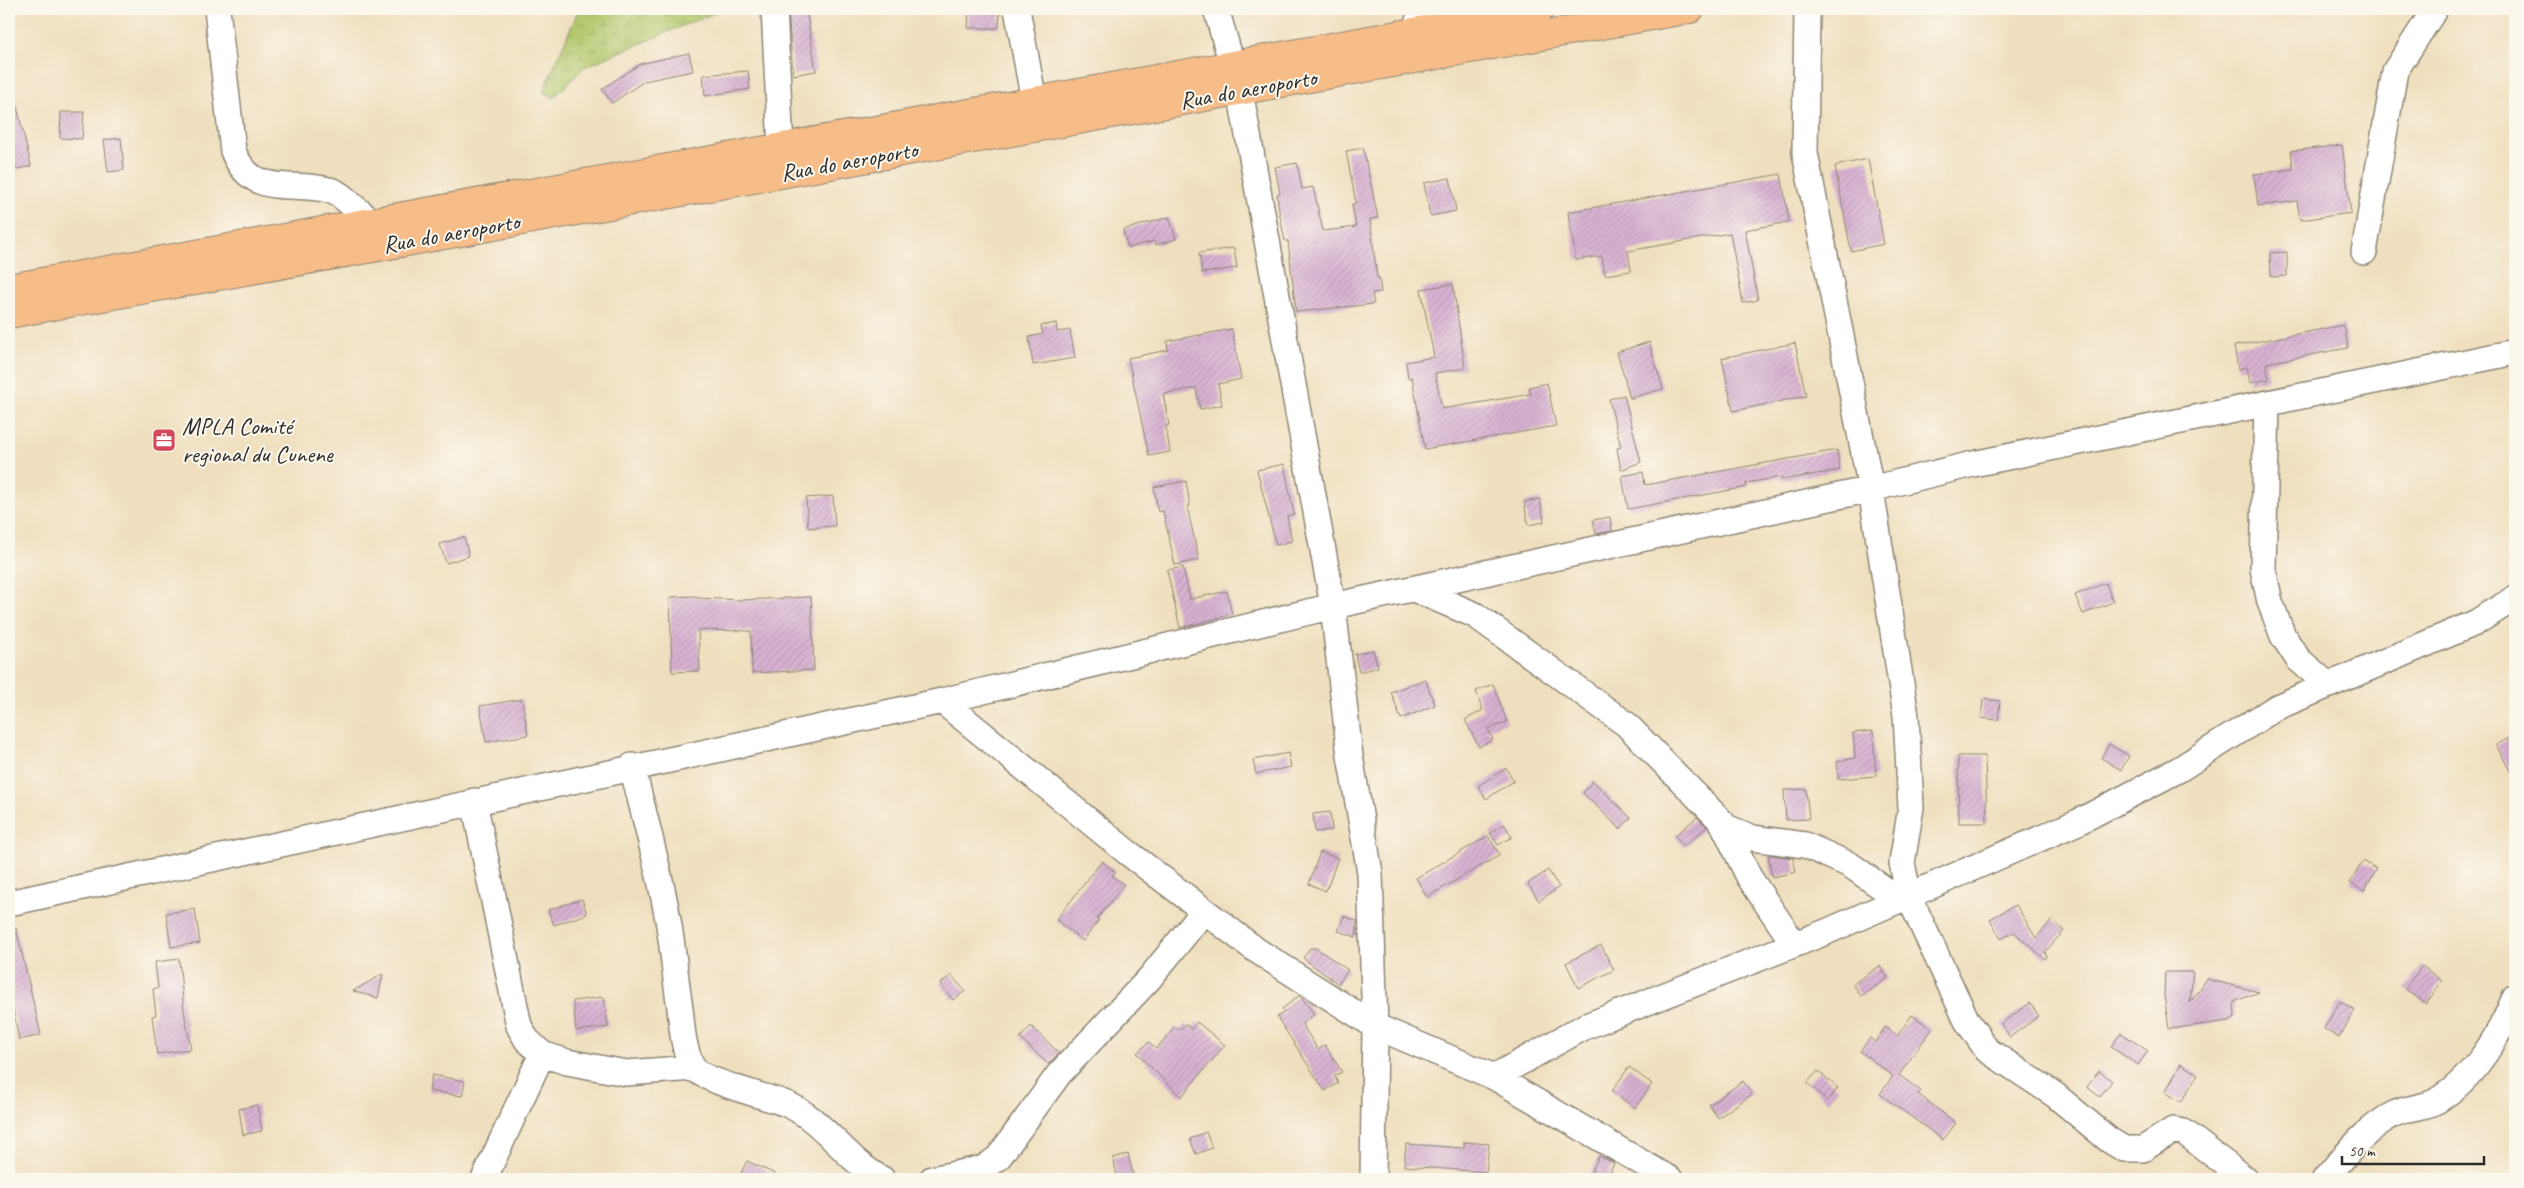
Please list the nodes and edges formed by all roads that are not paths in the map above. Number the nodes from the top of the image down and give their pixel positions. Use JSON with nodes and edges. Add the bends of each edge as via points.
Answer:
{"nodes":[{"id":1,"x":218,"y":9,"type":"edge"},
{"id":2,"x":774,"y":9,"type":"edge"},
{"id":3,"x":1018,"y":9,"type":"edge"},
{"id":4,"x":1216,"y":9,"type":"edge"},
{"id":5,"x":1540,"y":9,"type":"edge"},
{"id":6,"x":1690,"y":9,"type":"edge"},
{"id":7,"x":1807,"y":9,"type":"edge"},
{"id":8,"x":2435,"y":9,"type":"edge"},
{"id":9,"x":1418,"y":20,"type":"edge"},
{"id":10,"x":1232,"y":64,"type":"junction"},
{"id":11,"x":1240,"y":91,"type":"junction"},
{"id":12,"x":1034,"y":101,"type":"junction"},
{"id":13,"x":781,"y":147,"type":"junction"},
{"id":14,"x":374,"y":233,"type":"junction"},
{"id":15,"x":2364,"y":252,"type":"dead end"},
{"id":16,"x":9,"y":288,"type":"edge"},
{"id":17,"x":9,"y":314,"type":"edge"},
{"id":18,"x":2515,"y":352,"type":"edge"},
{"id":19,"x":2267,"y":404,"type":"junction"},
{"id":20,"x":1870,"y":489,"type":"junction"},
{"id":21,"x":1414,"y":589,"type":"junction"},
{"id":22,"x":2515,"y":598,"type":"edge"},
{"id":23,"x":1333,"y":606,"type":"junction"},
{"id":24,"x":2328,"y":685,"type":"junction"},
{"id":25,"x":942,"y":701,"type":"junction"},
{"id":26,"x":632,"y":766,"type":"junction"},
{"id":27,"x":474,"y":801,"type":"junction"},
{"id":28,"x":1724,"y":826,"type":"junction"},
{"id":29,"x":1904,"y":899,"type":"junction"},
{"id":30,"x":9,"y":903,"type":"edge"},
{"id":31,"x":1204,"y":911,"type":"junction"},
{"id":32,"x":1794,"y":944,"type":"junction"},
{"id":33,"x":2515,"y":997,"type":"edge"},
{"id":34,"x":1375,"y":1026,"type":"junction"},
{"id":35,"x":542,"y":1054,"type":"junction"},
{"id":36,"x":694,"y":1068,"type":"junction"},
{"id":37,"x":1494,"y":1078,"type":"junction"},
{"id":38,"x":484,"y":1179,"type":"edge"},
{"id":39,"x":882,"y":1179,"type":"edge"},
{"id":40,"x":932,"y":1179,"type":"edge"},
{"id":41,"x":1373,"y":1179,"type":"edge"},
{"id":42,"x":1670,"y":1179,"type":"edge"},
{"id":43,"x":2245,"y":1179,"type":"edge"},
{"id":44,"x":2325,"y":1179,"type":"edge"}],
"edges":[{"from":1,"to":14,"type":"street","via":[[233,151],[240,167],[269,185],[330,190],[339,194]]},
{"from":2,"to":13,"type":"street"},
{"from":3,"to":12,"type":"street"},
{"from":4,"to":10,"type":"street"},
{"from":5,"to":9,"type":"main road","name":"Rua do aeroporto"},
{"from":6,"to":11,"type":"main road","name":"Rua do aeroporto"},
{"from":7,"to":20,"type":"street","via":[[1805,153]]},
{"from":8,"to":15,"type":"street","via":[[2395,71]]},
{"from":9,"to":10,"type":"main road","name":"Rua do aeroporto"},
{"from":10,"to":11,"type":"street"},
{"from":10,"to":12,"type":"main road","name":"Rua do aeroporto"},
{"from":11,"to":14,"type":"main road","name":"Rua do aeroporto"},
{"from":11,"to":23,"type":"street"},
{"from":12,"to":13,"type":"main road","name":"Rua do aeroporto"},
{"from":13,"to":14,"type":"main road","name":"Rua do aeroporto"},
{"from":14,"to":16,"type":"main road","name":"Rua do aeroporto"},
{"from":14,"to":17,"type":"main road","name":"Rua do aeroporto"},
{"from":18,"to":19,"type":"street"},
{"from":19,"to":20,"type":"street","via":[[1973,464]]},
{"from":19,"to":24,"type":"street","via":[[2263,569],[2270,602],[2283,636],[2298,659]]},
{"from":20,"to":21,"type":"street"},
{"from":20,"to":29,"type":"street","via":[[1906,716],[1911,807],[1902,863]]},
{"from":21,"to":23,"type":"street"},
{"from":21,"to":28,"type":"street","via":[[1475,615],[1626,724]]},
{"from":22,"to":24,"type":"street","via":[[2475,623]]},
{"from":23,"to":25,"type":"street"},
{"from":23,"to":34,"type":"street","via":[[1350,756],[1370,873]]},
{"from":24,"to":29,"type":"street","via":[[2277,707],[2178,770],[2078,822]]},
{"from":25,"to":26,"type":"street"},
{"from":25,"to":31,"type":"street"},
{"from":26,"to":27,"type":"street"},
{"from":26,"to":36,"type":"street","via":[[667,914],[686,1047]]},
{"from":27,"to":30,"type":"street"},
{"from":27,"to":35,"type":"street","via":[[519,1026],[527,1040]]},
{"from":28,"to":29,"type":"street","via":[[1752,838],[1805,845],[1850,865]]},
{"from":28,"to":32,"type":"street","via":[[1749,877]]},
{"from":29,"to":32,"type":"street"},
{"from":29,"to":43,"type":"street","via":[[1967,1020],[1987,1050],[2055,1094],[2124,1149],[2143,1149],[2174,1130],[2184,1132]]},
{"from":31,"to":34,"type":"street","via":[[1256,950]]},
{"from":31,"to":40,"type":"street","via":[[1149,979],[1059,1074],[998,1158],[984,1168]]},
{"from":32,"to":37,"type":"street","via":[[1584,1027]]},
{"from":33,"to":44,"type":"street","via":[[2505,1022],[2466,1078],[2437,1101],[2394,1114],[2359,1140]]},
{"from":34,"to":37,"type":"street"},
{"from":34,"to":41,"type":"street"},
{"from":35,"to":36,"type":"street","via":[[567,1062],[626,1072]]},
{"from":35,"to":38,"type":"street"},
{"from":36,"to":39,"type":"street","via":[[709,1079],[806,1115],[866,1171]]},
{"from":37,"to":42,"type":"street"}]}
